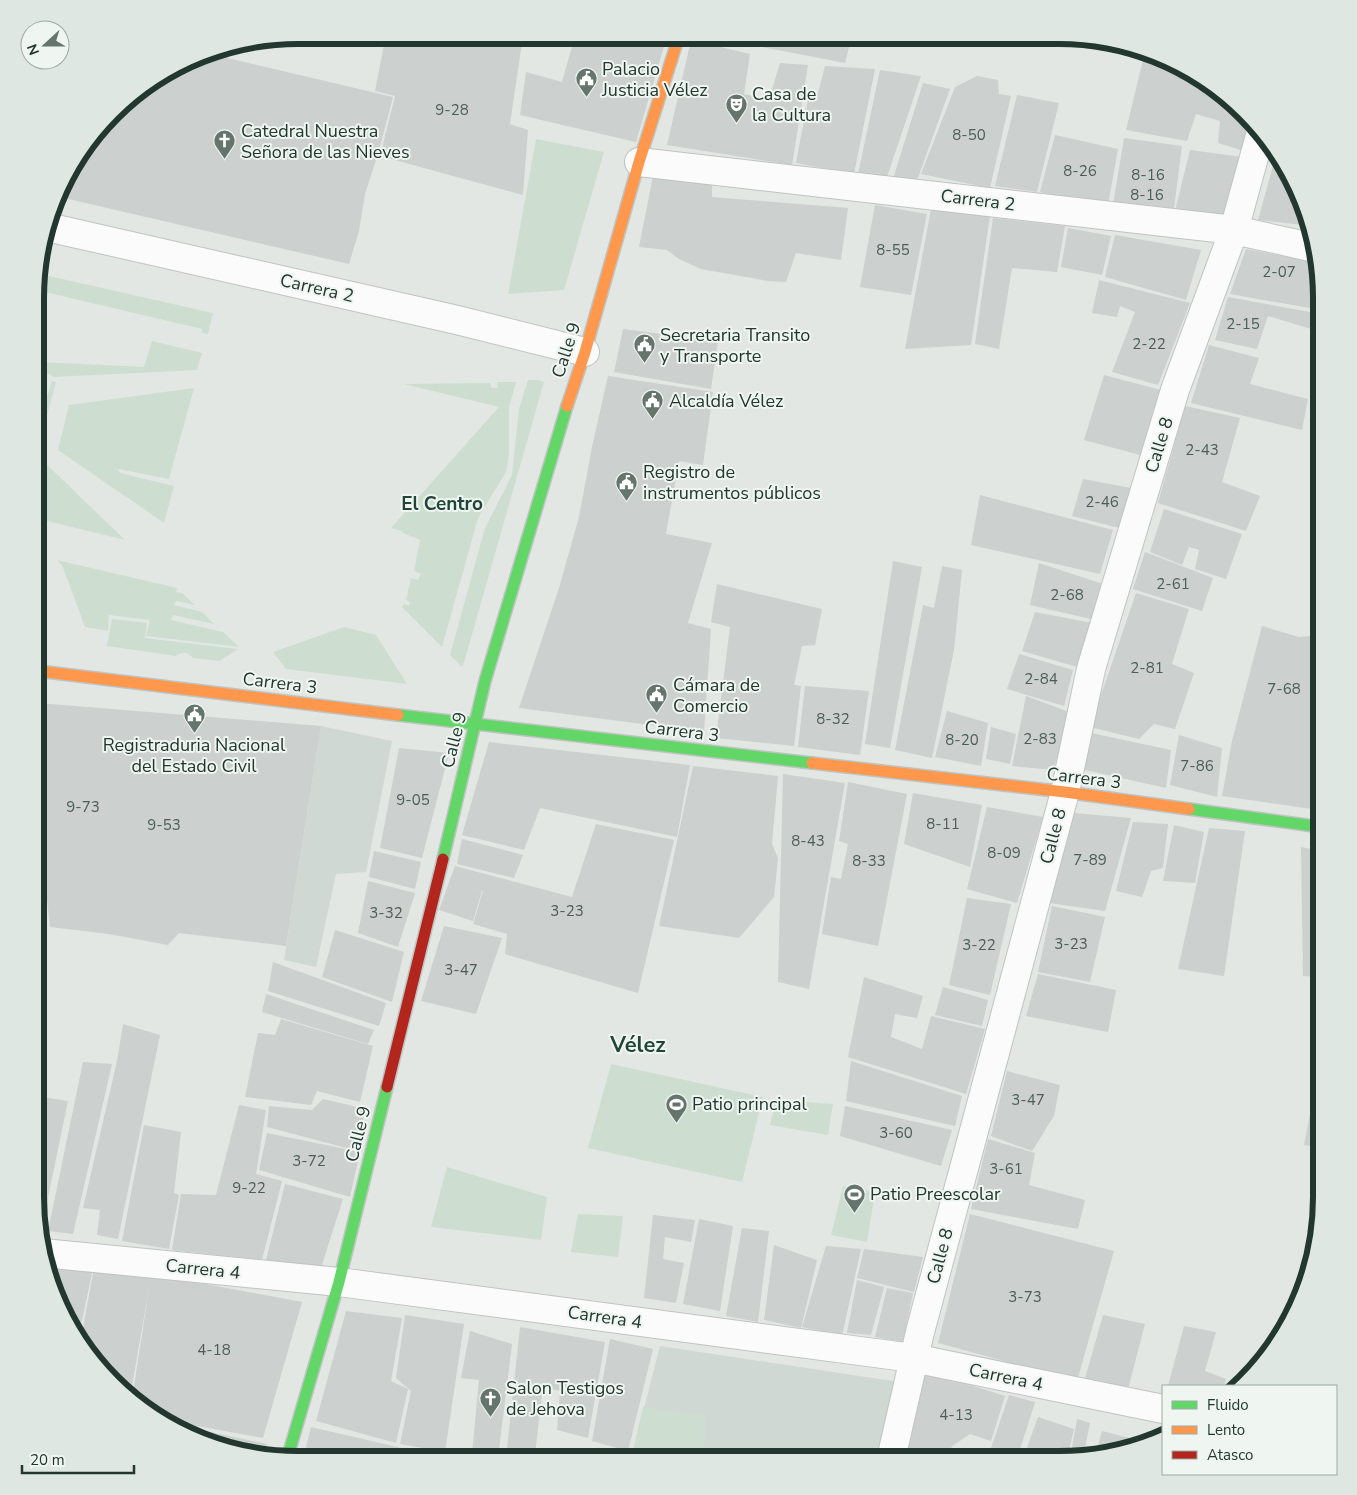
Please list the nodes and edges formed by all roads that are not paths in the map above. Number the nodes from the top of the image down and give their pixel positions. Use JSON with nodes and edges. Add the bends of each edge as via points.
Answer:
{"nodes":[{"id":1,"x":676,"y":44,"type":"edge"},
{"id":2,"x":1259,"y":140,"type":"edge"},
{"id":3,"x":639,"y":162,"type":"junction"},
{"id":4,"x":53,"y":228,"type":"edge"},
{"id":5,"x":1234,"y":230,"type":"junction"},
{"id":6,"x":1308,"y":246,"type":"edge"},
{"id":7,"x":586,"y":352,"type":"junction"},
{"id":8,"x":44,"y":672,"type":"edge"},
{"id":9,"x":476,"y":724,"type":"junction"},
{"id":10,"x":1065,"y":792,"type":"junction"},
{"id":11,"x":1313,"y":826,"type":"edge"},
{"id":12,"x":50,"y":1254,"type":"edge"},
{"id":13,"x":339,"y":1282,"type":"junction"},
{"id":14,"x":913,"y":1358,"type":"junction"},
{"id":15,"x":1162,"y":1409,"type":"edge"},
{"id":16,"x":289,"y":1451,"type":"edge"},
{"id":17,"x":893,"y":1451,"type":"edge"}],
"edges":[{"from":1,"to":3,"type":"street","name":"Calle 9"},
{"from":2,"to":5,"type":"street","name":"Calle 8"},
{"from":3,"to":5,"type":"street","name":"Carrera 2"},
{"from":3,"to":7,"type":"street","name":"Calle 9"},
{"from":4,"to":7,"type":"street","name":"Carrera 2"},
{"from":5,"to":6,"type":"street","name":"Carrera 2"},
{"from":5,"to":10,"type":"street","name":"Calle 8","via":[[1175,390],[1091,669]]},
{"from":7,"to":9,"type":"street","name":"Calle 9","via":[[488,671]]},
{"from":8,"to":9,"type":"street","name":"Carrera 3"},
{"from":9,"to":10,"type":"street","name":"Carrera 3"},
{"from":9,"to":13,"type":"street","name":"Calle 9"},
{"from":10,"to":11,"type":"street","name":"Carrera 3"},
{"from":10,"to":14,"type":"street","name":"Calle 8"},
{"from":12,"to":13,"type":"street","name":"Carrera 4"},
{"from":13,"to":14,"type":"street","name":"Carrera 4"},
{"from":13,"to":16,"type":"street","name":"Calle 9"},
{"from":14,"to":15,"type":"street","name":"Carrera 4"},
{"from":14,"to":17,"type":"street","name":"Calle 8"}]}
